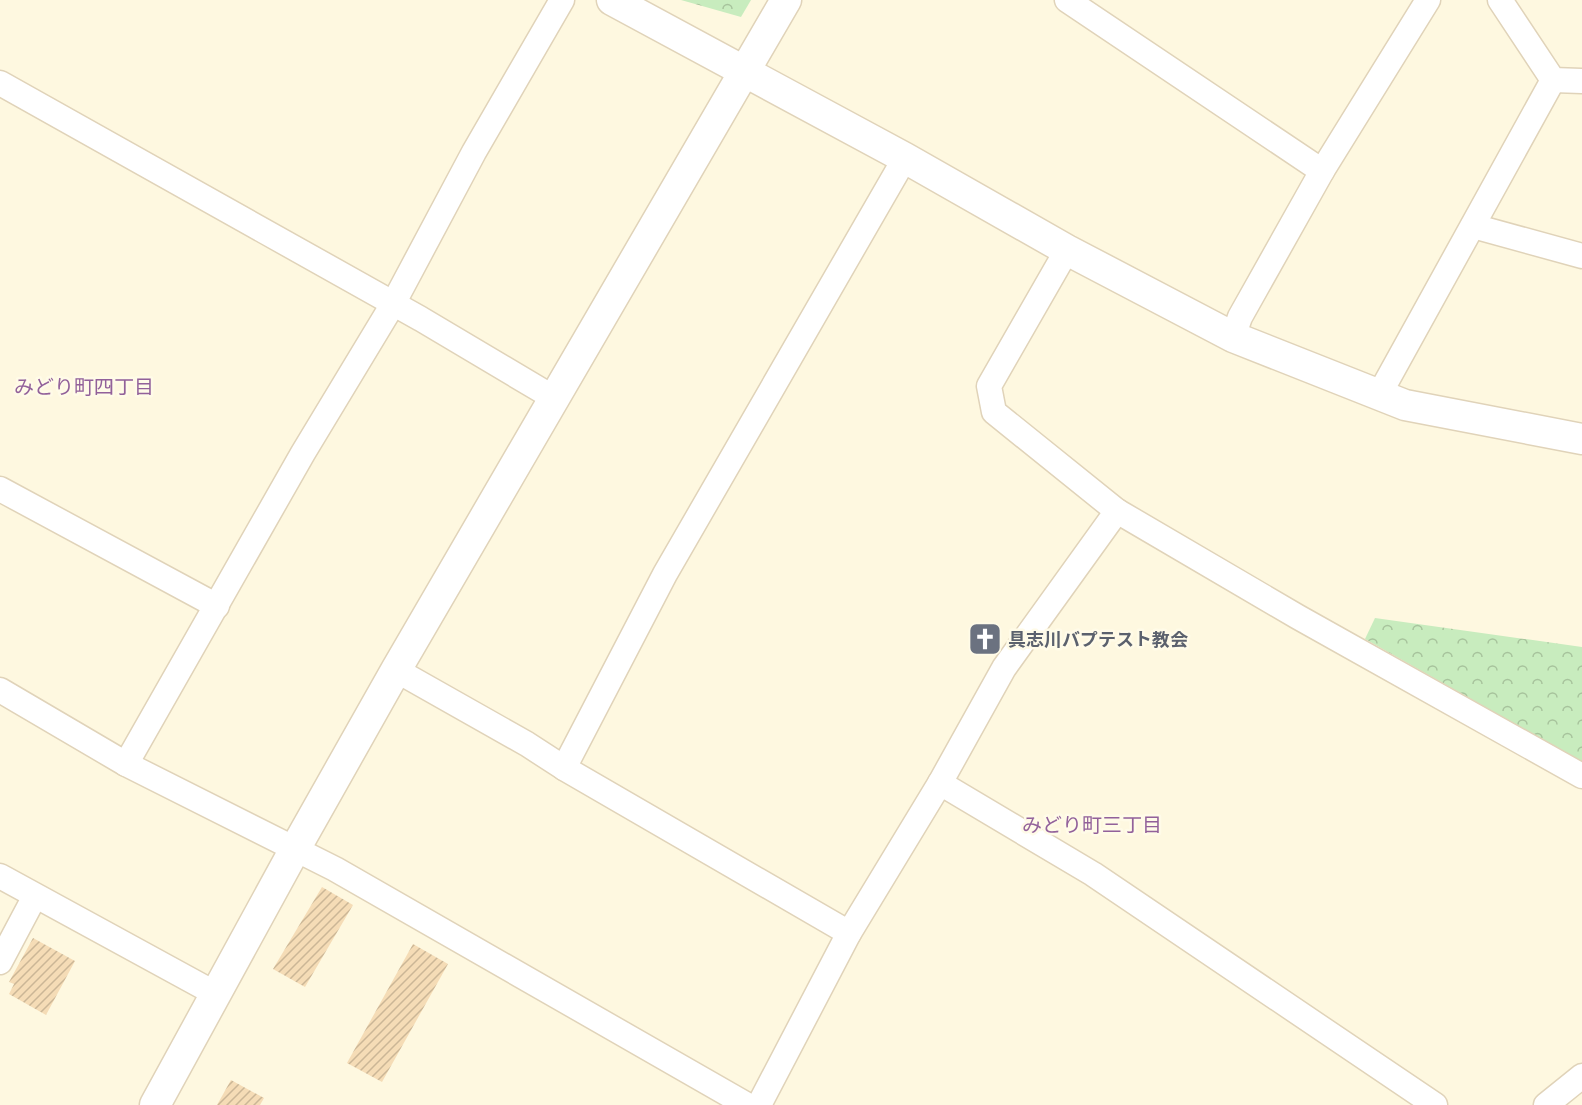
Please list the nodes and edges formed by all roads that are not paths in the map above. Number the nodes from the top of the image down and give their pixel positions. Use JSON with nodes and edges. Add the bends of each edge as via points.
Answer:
{"nodes":[{"id":1,"x":562,"y":0,"type":"edge"},
{"id":2,"x":612,"y":0,"type":"edge"},
{"id":3,"x":786,"y":0,"type":"edge"},
{"id":4,"x":1067,"y":0,"type":"edge"},
{"id":5,"x":1428,"y":0,"type":"edge"},
{"id":6,"x":1500,"y":0,"type":"edge"},
{"id":7,"x":744,"y":72,"type":"junction"},
{"id":8,"x":1553,"y":80,"type":"junction"},
{"id":9,"x":1582,"y":81,"type":"edge"},
{"id":10,"x":0,"y":83,"type":"edge"},
{"id":11,"x":905,"y":158,"type":"junction"},
{"id":12,"x":1322,"y":171,"type":"junction"},
{"id":13,"x":1473,"y":226,"type":"junction"},
{"id":14,"x":1067,"y":250,"type":"junction"},
{"id":15,"x":1582,"y":256,"type":"edge"},
{"id":16,"x":393,"y":304,"type":"junction"},
{"id":17,"x":1233,"y":337,"type":"junction"},
{"id":18,"x":1379,"y":395,"type":"junction"},
{"id":19,"x":554,"y":398,"type":"junction"},
{"id":20,"x":1582,"y":439,"type":"edge"},
{"id":21,"x":0,"y":489,"type":"edge"},
{"id":22,"x":1117,"y":511,"type":"junction"},
{"id":23,"x":217,"y":606,"type":"junction"},
{"id":24,"x":396,"y":670,"type":"junction"},
{"id":25,"x":0,"y":690,"type":"edge"},
{"id":26,"x":126,"y":764,"type":"junction"},
{"id":27,"x":564,"y":768,"type":"junction"},
{"id":28,"x":1582,"y":776,"type":"edge"},
{"id":29,"x":940,"y":783,"type":"junction"},
{"id":30,"x":295,"y":849,"type":"junction"},
{"id":31,"x":0,"y":876,"type":"edge"},
{"id":32,"x":35,"y":896,"type":"junction"},
{"id":33,"x":849,"y":933,"type":"junction"},
{"id":34,"x":0,"y":962,"type":"edge"},
{"id":35,"x":216,"y":994,"type":"junction"},
{"id":36,"x":1582,"y":1076,"type":"edge"},
{"id":37,"x":154,"y":1105,"type":"edge"},
{"id":38,"x":747,"y":1105,"type":"edge"},
{"id":39,"x":759,"y":1105,"type":"edge"},
{"id":40,"x":1435,"y":1105,"type":"edge"},
{"id":41,"x":1546,"y":1105,"type":"edge"}],
"edges":[{"from":1,"to":16,"type":"street","via":[[474,152]]},
{"from":2,"to":7,"type":"street"},
{"from":3,"to":7,"type":"street"},
{"from":4,"to":12,"type":"street"},
{"from":5,"to":12,"type":"street"},
{"from":6,"to":8,"type":"street"},
{"from":7,"to":11,"type":"street"},
{"from":7,"to":19,"type":"street"},
{"from":8,"to":9,"type":"street"},
{"from":8,"to":13,"type":"street"},
{"from":10,"to":16,"type":"street"},
{"from":11,"to":14,"type":"street"},
{"from":11,"to":27,"type":"street","via":[[665,574]]},
{"from":12,"to":17,"type":"street","via":[[1240,317]]},
{"from":13,"to":15,"type":"street"},
{"from":13,"to":18,"type":"street"},
{"from":14,"to":17,"type":"street"},
{"from":14,"to":22,"type":"street","via":[[989,386],[992,404],[994,412]]},
{"from":16,"to":19,"type":"street"},
{"from":16,"to":23,"type":"street"},
{"from":17,"to":18,"type":"street"},
{"from":18,"to":20,"type":"street","via":[[1405,405]]},
{"from":19,"to":24,"type":"street"},
{"from":21,"to":23,"type":"street"},
{"from":22,"to":28,"type":"street"},
{"from":22,"to":29,"type":"street","via":[[1004,668]]},
{"from":23,"to":26,"type":"street"},
{"from":24,"to":27,"type":"street"},
{"from":24,"to":30,"type":"street"},
{"from":25,"to":26,"type":"street"},
{"from":26,"to":30,"type":"street"},
{"from":27,"to":33,"type":"street"},
{"from":29,"to":33,"type":"street"},
{"from":29,"to":40,"type":"street","via":[[1093,874]]},
{"from":30,"to":35,"type":"street"},
{"from":30,"to":38,"type":"street"},
{"from":31,"to":32,"type":"street"},
{"from":32,"to":34,"type":"street"},
{"from":32,"to":35,"type":"street"},
{"from":33,"to":39,"type":"street"},
{"from":35,"to":37,"type":"street"},
{"from":36,"to":41,"type":"street"}]}
